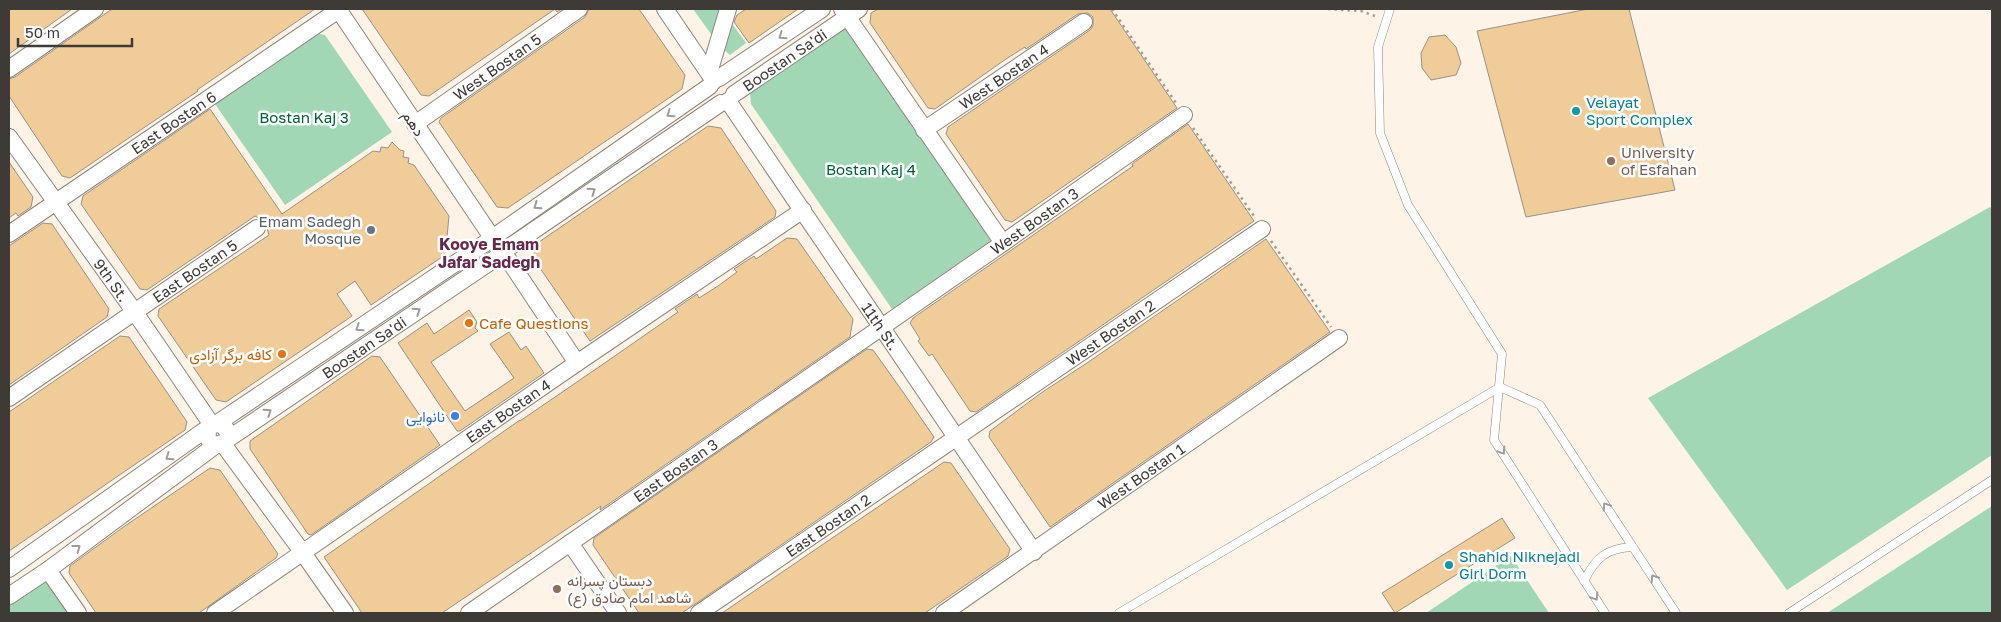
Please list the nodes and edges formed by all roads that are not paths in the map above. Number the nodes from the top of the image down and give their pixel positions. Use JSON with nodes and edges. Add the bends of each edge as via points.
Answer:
{"nodes":[{"id":1,"x":95,"y":9,"type":"edge"},
{"id":2,"x":339,"y":9,"type":"edge"},
{"id":3,"x":579,"y":9,"type":"edge"},
{"id":4,"x":665,"y":9,"type":"edge"},
{"id":5,"x":728,"y":9,"type":"edge"},
{"id":6,"x":822,"y":9,"type":"edge"},
{"id":7,"x":1390,"y":9,"type":"edge"},
{"id":8,"x":850,"y":11,"type":"edge"},
{"id":9,"x":1084,"y":22,"type":"dead end"},
{"id":10,"x":9,"y":69,"type":"edge"},
{"id":11,"x":713,"y":79,"type":"junction"},
{"id":12,"x":728,"y":99,"type":"junction"},
{"id":13,"x":1184,"y":115,"type":"road end"},
{"id":14,"x":415,"y":124,"type":"junction"},
{"id":15,"x":924,"y":130,"type":"junction"},
{"id":16,"x":9,"y":137,"type":"edge"},
{"id":17,"x":56,"y":202,"type":"junction"},
{"id":18,"x":803,"y":210,"type":"junction"},
{"id":19,"x":257,"y":228,"type":"dead end"},
{"id":20,"x":1262,"y":228,"type":"road end"},
{"id":21,"x":9,"y":234,"type":"edge"},
{"id":22,"x":492,"y":237,"type":"junction"},
{"id":23,"x":1003,"y":243,"type":"junction"},
{"id":24,"x":504,"y":252,"type":"junction"},
{"id":25,"x":134,"y":311,"type":"junction"},
{"id":26,"x":882,"y":326,"type":"junction"},
{"id":27,"x":1339,"y":338,"type":"road end"},
{"id":28,"x":577,"y":363,"type":"junction"},
{"id":29,"x":1500,"y":387,"type":"junction"},
{"id":30,"x":9,"y":398,"type":"edge"},
{"id":31,"x":212,"y":426,"type":"junction"},
{"id":32,"x":957,"y":438,"type":"junction"},
{"id":33,"x":222,"y":443,"type":"junction"},
{"id":34,"x":1992,"y":480,"type":"edge"},
{"id":35,"x":570,"y":543,"type":"junction"},
{"id":36,"x":1633,"y":547,"type":"junction"},
{"id":37,"x":303,"y":552,"type":"junction"},
{"id":38,"x":1034,"y":552,"type":"junction"},
{"id":39,"x":9,"y":569,"type":"edge"},
{"id":40,"x":48,"y":570,"type":"junction"},
{"id":41,"x":1584,"y":581,"type":"junction"},
{"id":42,"x":9,"y":596,"type":"edge"},
{"id":43,"x":1677,"y":612,"type":"edge"},
{"id":44,"x":78,"y":613,"type":"edge"},
{"id":45,"x":215,"y":613,"type":"edge"},
{"id":46,"x":345,"y":613,"type":"edge"},
{"id":47,"x":469,"y":613,"type":"edge"},
{"id":48,"x":618,"y":613,"type":"edge"},
{"id":49,"x":699,"y":613,"type":"edge"},
{"id":50,"x":944,"y":613,"type":"edge"},
{"id":51,"x":1119,"y":613,"type":"edge"},
{"id":52,"x":1605,"y":613,"type":"edge"},
{"id":53,"x":1789,"y":613,"type":"edge"}],
"edges":[{"from":1,"to":10,"type":"street"},
{"from":2,"to":14,"type":"street","name":"دهم"},
{"from":2,"to":17,"type":"street","name":"East Bostan 6"},
{"from":3,"to":14,"type":"street","name":"West Bostan 5"},
{"from":4,"to":11,"type":"street"},
{"from":5,"to":11,"type":"street"},
{"from":6,"to":11,"type":"street","name":"Boostan Sa'di","one_way":true},
{"from":7,"to":29,"type":"lane","via":[[1378,47],[1380,133],[1408,205],[1502,354]]},
{"from":8,"to":12,"type":"street","name":"Boostan Sa'di"},
{"from":8,"to":15,"type":"street"},
{"from":9,"to":15,"type":"street","name":"West Bostan 4"},
{"from":11,"to":12,"type":"street","name":"11th St.","via":[[731,82],[733,86]]},
{"from":11,"to":22,"type":"street","name":"Boostan Sa'di","one_way":true},
{"from":12,"to":18,"type":"street","name":"11th St."},
{"from":24,"to":12,"type":"street","name":"Boostan Sa'di","one_way":true},
{"from":13,"to":23,"type":"street","name":"West Bostan 3"},
{"from":14,"to":22,"type":"street","name":"دهم"},
{"from":15,"to":23,"type":"street"},
{"from":16,"to":17,"type":"street","name":"9th St."},
{"from":17,"to":21,"type":"street","name":"East Bostan 6"},
{"from":17,"to":25,"type":"street","name":"9th St."},
{"from":18,"to":26,"type":"street","name":"11th St."},
{"from":18,"to":28,"type":"street","name":"East Bostan 4"},
{"from":19,"to":25,"type":"street","name":"East Bostan 5"},
{"from":20,"to":32,"type":"street","name":"West Bostan 2"},
{"from":22,"to":24,"type":"street","name":"دهم","via":[[489,252]]},
{"from":22,"to":31,"type":"street","name":"Boostan Sa'di","one_way":true},
{"from":23,"to":26,"type":"street","name":"West Bostan 3"},
{"from":24,"to":28,"type":"street"},
{"from":33,"to":24,"type":"street","name":"Boostan Sa'di","one_way":true},
{"from":25,"to":30,"type":"street","name":"East Bostan 5"},
{"from":25,"to":31,"type":"street","name":"9th St."},
{"from":26,"to":32,"type":"street","name":"11th St."},
{"from":26,"to":35,"type":"street","name":"East Bostan 3"},
{"from":27,"to":38,"type":"street","name":"West Bostan 1"},
{"from":28,"to":37,"type":"street","name":"East Bostan 4"},
{"from":36,"to":29,"type":"lane","one_way":true,"via":[[1540,405]]},
{"from":29,"to":41,"type":"lane","one_way":true,"via":[[1494,440]]},
{"from":29,"to":51,"type":"lane"},
{"from":31,"to":33,"type":"street","name":"9th St.","via":[[208,439]]},
{"from":31,"to":39,"type":"street","name":"Boostan Sa'di","one_way":true},
{"from":32,"to":38,"type":"street","name":"11th St."},
{"from":32,"to":49,"type":"street","name":"East Bostan 2"},
{"from":33,"to":37,"type":"street"},
{"from":40,"to":33,"type":"street","name":"Boostan Sa'di","one_way":true},
{"from":34,"to":53,"type":"lane"},
{"from":35,"to":47,"type":"street","name":"East Bostan 3"},
{"from":35,"to":48,"type":"street"},
{"from":36,"to":41,"type":"lane","via":[[1616,548],[1604,555],[1591,566]]},
{"from":43,"to":36,"type":"lane","one_way":true},
{"from":37,"to":45,"type":"street","name":"East Bostan 4"},
{"from":37,"to":46,"type":"street"},
{"from":38,"to":50,"type":"street","name":"West Bostan 1"},
{"from":40,"to":42,"type":"street","name":"Boostan Sa'di"},
{"from":40,"to":44,"type":"street"},
{"from":41,"to":52,"type":"lane","one_way":true}]}
